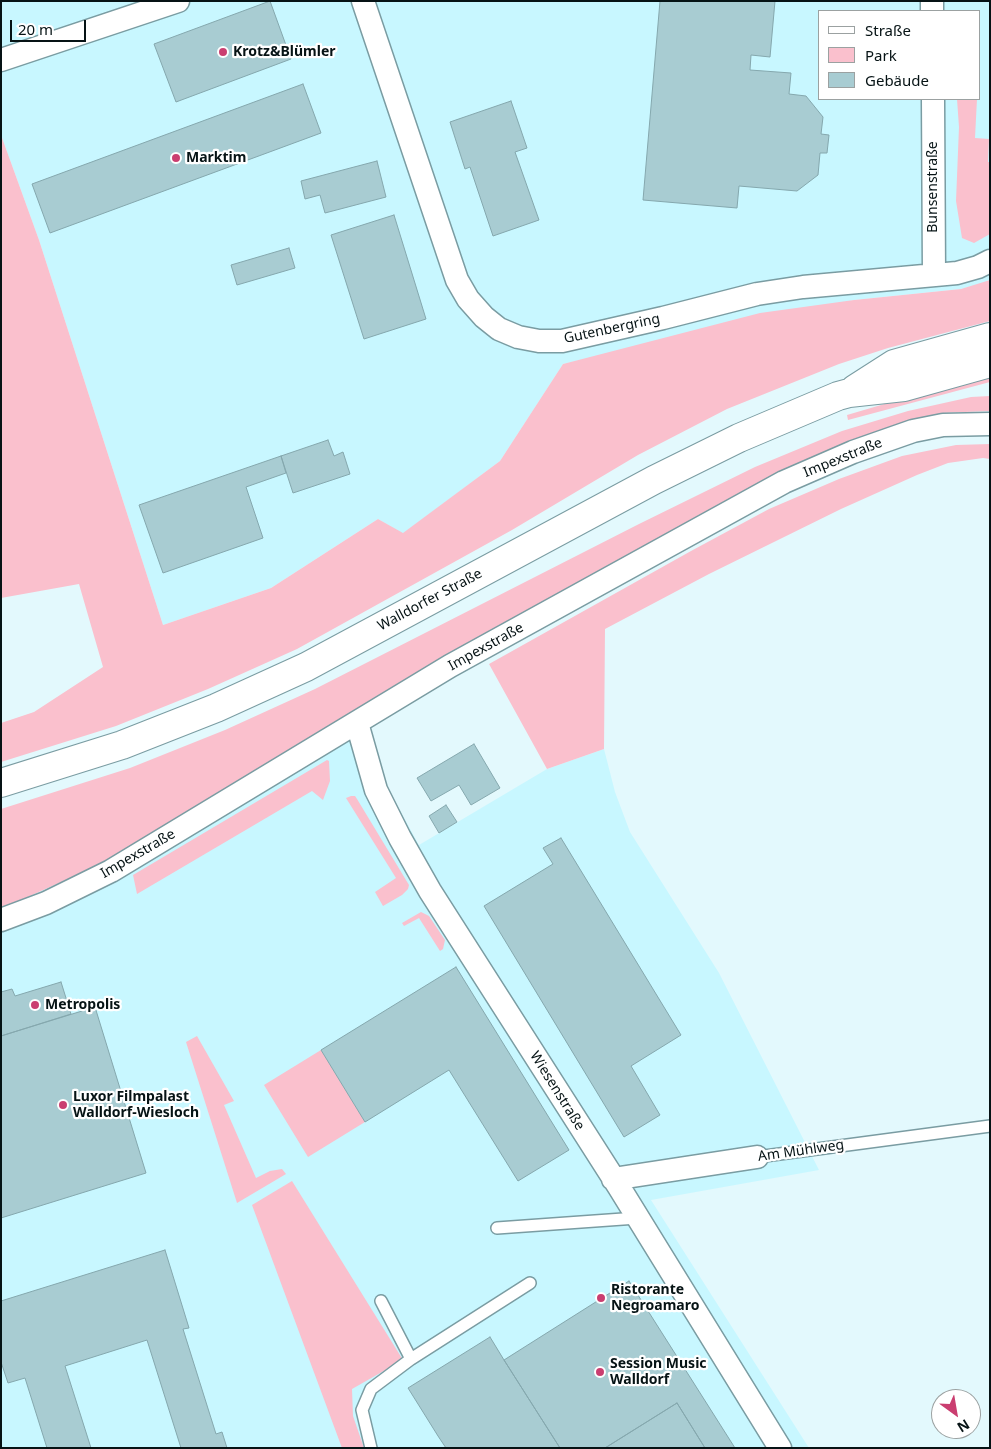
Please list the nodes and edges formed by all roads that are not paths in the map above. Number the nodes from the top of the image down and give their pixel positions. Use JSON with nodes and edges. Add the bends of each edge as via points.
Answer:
{"nodes":[{"id":1,"x":178,"y":1,"type":"edge"},
{"id":2,"x":363,"y":1,"type":"edge"},
{"id":3,"x":1,"y":60,"type":"edge"},
{"id":4,"x":933,"y":100,"type":"edge"},
{"id":5,"x":990,"y":261,"type":"edge"},
{"id":6,"x":934,"y":275,"type":"junction"},
{"id":7,"x":990,"y":337,"type":"edge"},
{"id":8,"x":990,"y":363,"type":"edge"},
{"id":9,"x":849,"y":393,"type":"junction"},
{"id":10,"x":990,"y":424,"type":"edge"},
{"id":11,"x":357,"y":724,"type":"junction"},
{"id":12,"x":1,"y":783,"type":"edge"},
{"id":13,"x":1,"y":920,"type":"edge"},
{"id":14,"x":990,"y":1126,"type":"edge"},
{"id":15,"x":757,"y":1157,"type":"joint"},
{"id":16,"x":613,"y":1179,"type":"junction"},
{"id":17,"x":637,"y":1218,"type":"junction"},
{"id":18,"x":497,"y":1228,"type":"dead end"},
{"id":19,"x":530,"y":1283,"type":"dead end"},
{"id":20,"x":381,"y":1301,"type":"dead end"},
{"id":21,"x":411,"y":1359,"type":"junction"},
{"id":22,"x":371,"y":1448,"type":"edge"},
{"id":23,"x":780,"y":1448,"type":"edge"}],
"edges":[{"from":1,"to":3,"type":"street"},
{"from":2,"to":6,"type":"street","name":"Gutenbergring","via":[[457,280],[468,299],[499,329],[518,338],[562,341],[757,294]]},
{"from":4,"to":6,"type":"street","name":"Bunsenstraße"},
{"from":5,"to":6,"type":"street","name":"Gutenbergring","via":[[958,273]]},
{"from":7,"to":9,"type":"street","name":"Walldorfer Straße","via":[[894,364]]},
{"from":8,"to":9,"type":"street","name":"Walldorfer Straße","via":[[904,387]]},
{"from":9,"to":12,"type":"street","name":"Walldorfer Straße","via":[[739,438],[654,480],[297,671],[216,708],[122,745]]},
{"from":10,"to":11,"type":"street","name":"Impexstraße","via":[[943,425],[913,431],[853,452],[784,482],[450,666]]},
{"from":11,"to":13,"type":"street","name":"Impexstraße","via":[[111,871],[46,903]]},
{"from":11,"to":16,"type":"street","name":"Wiesenstraße","via":[[376,790],[408,853]]},
{"from":14,"to":15,"type":"lane","name":"Am Mühlweg"},
{"from":15,"to":16,"type":"street","name":"Am Mühlweg"},
{"from":16,"to":17,"type":"street","name":"Wiesenstraße"},
{"from":17,"to":18,"type":"lane"},
{"from":17,"to":23,"type":"street","name":"Wiesenstraße"},
{"from":19,"to":21,"type":"lane"},
{"from":20,"to":21,"type":"lane"},
{"from":21,"to":22,"type":"lane","via":[[371,1389],[362,1410]]}]}
